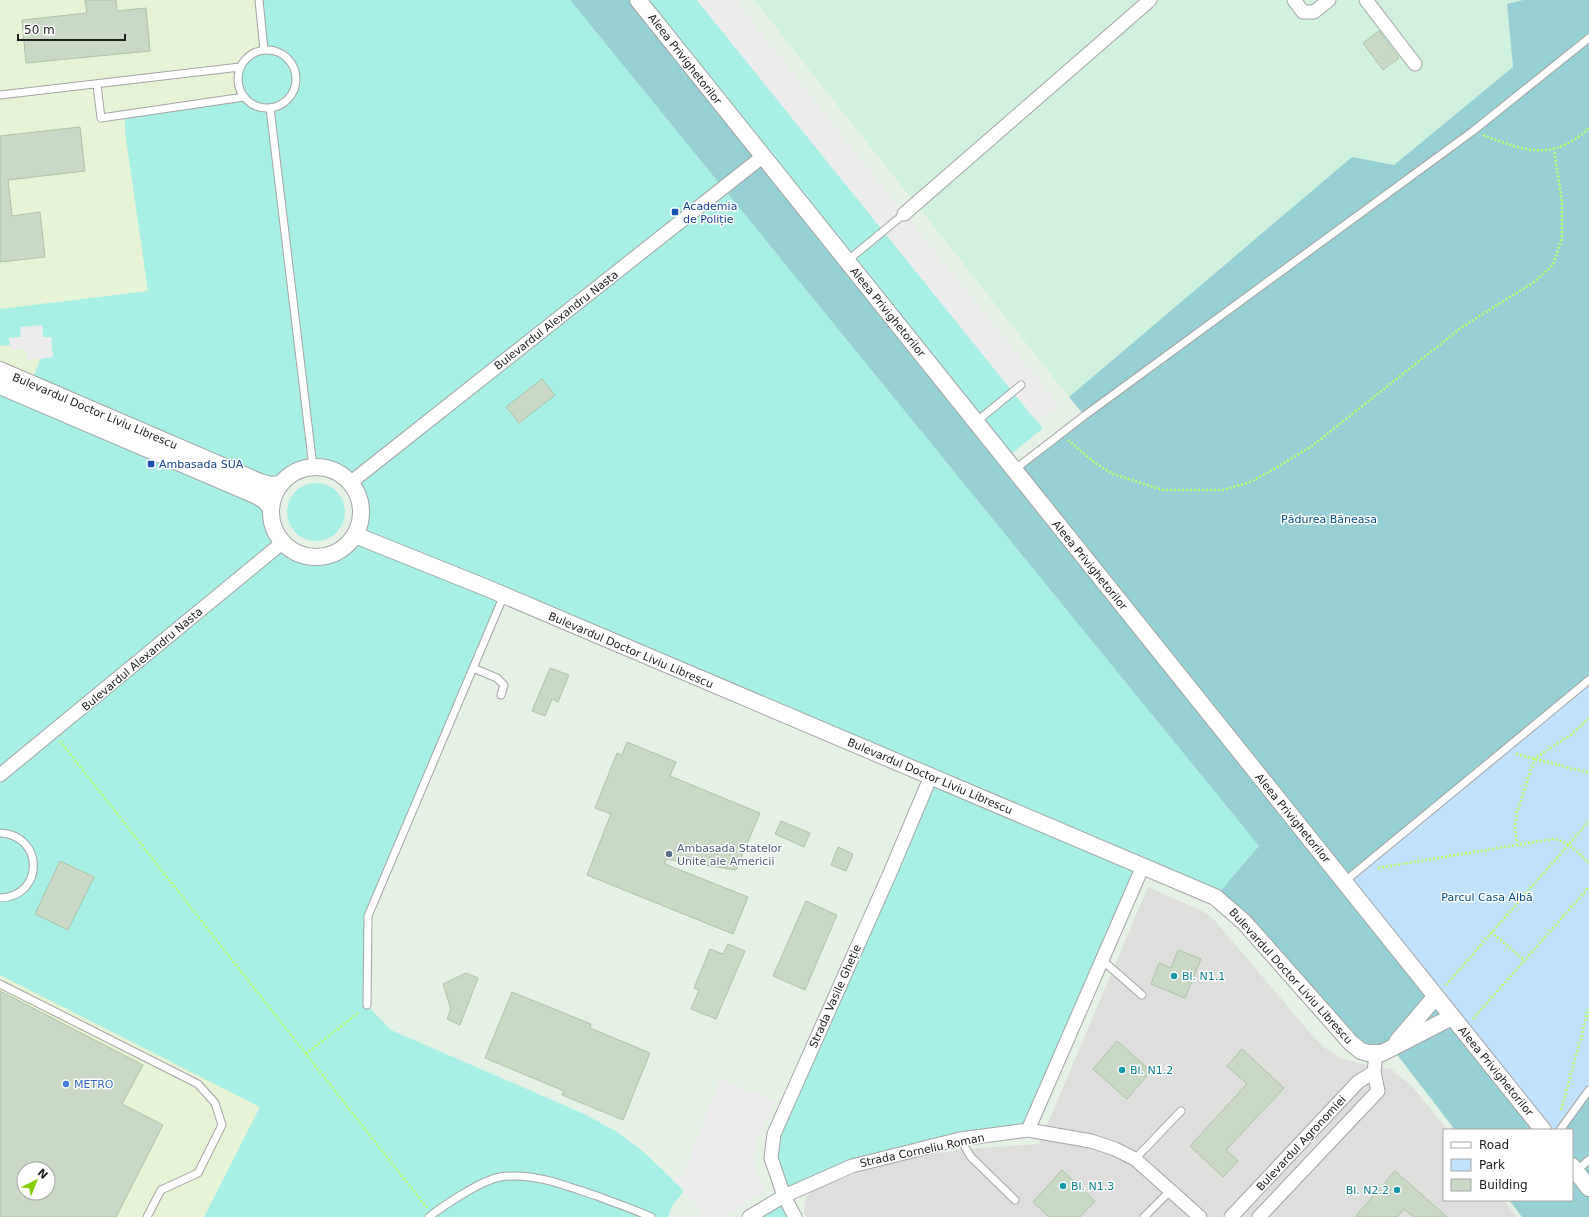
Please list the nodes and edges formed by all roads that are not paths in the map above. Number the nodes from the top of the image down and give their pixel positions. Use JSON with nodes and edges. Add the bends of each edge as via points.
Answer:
{"nodes":[{"id":1,"x":259,"y":0,"type":"edge"},
{"id":2,"x":638,"y":0,"type":"edge"},
{"id":3,"x":1150,"y":0,"type":"edge"},
{"id":4,"x":1294,"y":0,"type":"edge"},
{"id":5,"x":1329,"y":0,"type":"edge"},
{"id":6,"x":1366,"y":0,"type":"edge"},
{"id":7,"x":1589,"y":38,"type":"edge"},
{"id":8,"x":264,"y":50,"type":"junction"},
{"id":9,"x":1415,"y":64,"type":"dead end"},
{"id":10,"x":240,"y":67,"type":"junction"},
{"id":11,"x":97,"y":85,"type":"junction"},
{"id":12,"x":0,"y":95,"type":"edge"},
{"id":13,"x":244,"y":97,"type":"junction"},
{"id":14,"x":270,"y":108,"type":"junction"},
{"id":15,"x":762,"y":156,"type":"junction"},
{"id":16,"x":904,"y":214,"type":"joint"},
{"id":17,"x":847,"y":261,"type":"junction"},
{"id":18,"x":0,"y":370,"type":"edge"},
{"id":19,"x":1021,"y":385,"type":"dead end"},
{"id":20,"x":0,"y":386,"type":"edge"},
{"id":21,"x":976,"y":422,"type":"junction"},
{"id":22,"x":313,"y":467,"type":"junction"},
{"id":23,"x":1014,"y":470,"type":"junction"},
{"id":24,"x":350,"y":483,"type":"junction"},
{"id":25,"x":280,"y":484,"type":"junction"},
{"id":26,"x":271,"y":508,"type":"junction"},
{"id":27,"x":355,"y":535,"type":"junction"},
{"id":28,"x":282,"y":543,"type":"junction"},
{"id":29,"x":504,"y":595,"type":"junction"},
{"id":30,"x":473,"y":668,"type":"junction"},
{"id":31,"x":1589,"y":680,"type":"edge"},
{"id":32,"x":501,"y":695,"type":"dead end"},
{"id":33,"x":0,"y":775,"type":"edge"},
{"id":34,"x":931,"y":776,"type":"junction"},
{"id":35,"x":0,"y":833,"type":"edge"},
{"id":36,"x":1143,"y":866,"type":"junction"},
{"id":37,"x":1344,"y":882,"type":"junction"},
{"id":38,"x":0,"y":898,"type":"edge"},
{"id":39,"x":1102,"y":960,"type":"junction"},
{"id":40,"x":0,"y":984,"type":"edge"},
{"id":41,"x":1142,"y":996,"type":"dead end"},
{"id":42,"x":1436,"y":996,"type":"junction"},
{"id":43,"x":367,"y":1006,"type":"road end"},
{"id":44,"x":1452,"y":1017,"type":"junction"},
{"id":45,"x":1392,"y":1048,"type":"junction"},
{"id":46,"x":1376,"y":1054,"type":"junction"},
{"id":47,"x":1374,"y":1072,"type":"junction"},
{"id":48,"x":1589,"y":1090,"type":"edge"},
{"id":49,"x":1182,"y":1110,"type":"dead end"},
{"id":50,"x":1542,"y":1129,"type":"edge"},
{"id":51,"x":1561,"y":1129,"type":"edge"},
{"id":52,"x":1028,"y":1130,"type":"junction"},
{"id":53,"x":960,"y":1139,"type":"junction"},
{"id":54,"x":1135,"y":1159,"type":"junction"},
{"id":55,"x":1589,"y":1160,"type":"edge"},
{"id":56,"x":1574,"y":1169,"type":"edge"},
{"id":57,"x":1589,"y":1188,"type":"edge"},
{"id":58,"x":1171,"y":1190,"type":"junction"},
{"id":59,"x":784,"y":1196,"type":"junction"},
{"id":60,"x":1015,"y":1200,"type":"dead end"},
{"id":61,"x":431,"y":1216,"type":"edge"},
{"id":62,"x":147,"y":1217,"type":"edge"},
{"id":63,"x":651,"y":1217,"type":"edge"},
{"id":64,"x":749,"y":1217,"type":"edge"},
{"id":65,"x":795,"y":1217,"type":"edge"},
{"id":66,"x":1144,"y":1217,"type":"edge"},
{"id":67,"x":1200,"y":1217,"type":"edge"},
{"id":68,"x":1231,"y":1217,"type":"edge"},
{"id":69,"x":1259,"y":1217,"type":"edge"}],
"edges":[{"from":1,"to":8,"type":"lane"},
{"from":2,"to":15,"type":"street","name":"Aleea Privighetorilor"},
{"from":3,"to":16,"type":"street"},
{"from":4,"to":5,"type":"street","via":[[1303,12],[1314,12]]},
{"from":6,"to":9,"type":"street"},
{"from":7,"to":23,"type":"lane","via":[[1473,131]]},
{"from":8,"to":10,"type":"lane","via":[[248,56]]},
{"from":8,"to":14,"type":"lane","via":[[277,52],[286,57],[294,69],[296,79],[294,90],[288,99],[281,105]]},
{"from":10,"to":11,"type":"lane"},
{"from":10,"to":13,"type":"lane","via":[[237,80]]},
{"from":11,"to":12,"type":"lane"},
{"from":11,"to":13,"type":"lane","via":[[101,118]]},
{"from":13,"to":14,"type":"lane","via":[[254,106]]},
{"from":14,"to":22,"type":"lane"},
{"from":15,"to":17,"type":"street","name":"Aleea Privighetorilor"},
{"from":15,"to":24,"type":"street","name":"Bulevardul Alexandru Nasta"},
{"from":16,"to":17,"type":"lane"},
{"from":17,"to":21,"type":"street","name":"Aleea Privighetorilor"},
{"from":18,"to":25,"type":"street","name":"Bulevardul Doctor Liviu Librescu","via":[[260,482]]},
{"from":19,"to":21,"type":"lane"},
{"from":20,"to":26,"type":"street","name":"Bulevardul Doctor Liviu Librescu","via":[[257,496]]},
{"from":21,"to":23,"type":"street","name":"Aleea Privighetorilor"},
{"from":22,"to":24,"type":"street","via":[[331,469]]},
{"from":22,"to":25,"type":"street","via":[[302,468],[292,473]]},
{"from":23,"to":37,"type":"street","name":"Aleea Privighetorilor"},
{"from":24,"to":27,"type":"street","via":[[359,499],[361,514]]},
{"from":25,"to":26,"type":"street"},
{"from":26,"to":28,"type":"street","via":[[274,530]]},
{"from":27,"to":28,"type":"street","via":[[337,552],[322,557],[296,553]]},
{"from":27,"to":29,"type":"street","name":"Bulevardul Doctor Liviu Librescu"},
{"from":28,"to":33,"type":"street","name":"Bulevardul Alexandru Nasta"},
{"from":29,"to":30,"type":"lane"},
{"from":29,"to":34,"type":"street","name":"Bulevardul Doctor Liviu Librescu"},
{"from":30,"to":32,"type":"lane","via":[[497,678],[504,685]]},
{"from":30,"to":43,"type":"lane","via":[[368,916]]},
{"from":31,"to":37,"type":"lane"},
{"from":34,"to":36,"type":"street","name":"Bulevardul Doctor Liviu Librescu"},
{"from":34,"to":59,"type":"street","name":"Strada Vasile Gheție","via":[[774,1134],[771,1158]]},
{"from":35,"to":38,"type":"lane","via":[[18,838],[27,845],[34,867],[32,878],[26,888],[8,898]]},
{"from":36,"to":39,"type":"street"},
{"from":36,"to":46,"type":"street","name":"Bulevardul Doctor Liviu Librescu","via":[[1215,897],[1230,909],[1351,1043],[1361,1051]]},
{"from":37,"to":42,"type":"street","name":"Aleea Privighetorilor"},
{"from":39,"to":41,"type":"lane"},
{"from":39,"to":52,"type":"street"},
{"from":40,"to":62,"type":"lane","via":[[198,1084],[215,1103],[222,1124],[198,1173],[161,1190]]},
{"from":42,"to":44,"type":"street","name":"Aleea Privighetorilor"},
{"from":42,"to":45,"type":"street"},
{"from":44,"to":45,"type":"street"},
{"from":44,"to":50,"type":"street","name":"Aleea Privighetorilor"},
{"from":45,"to":46,"type":"street"},
{"from":46,"to":47,"type":"street","name":"Bulevardul Agronomiei"},
{"from":47,"to":68,"type":"street","name":"Bulevardul Agronomiei","via":[[1358,1082]]},
{"from":47,"to":69,"type":"street","name":"Bulevardul Agronomiei","via":[[1378,1091]]},
{"from":48,"to":51,"type":"lane"},
{"from":49,"to":54,"type":"lane"},
{"from":52,"to":53,"type":"street","name":"Strada Corneliu Roman"},
{"from":52,"to":54,"type":"street","name":"Strada Corneliu Roman","via":[[1092,1141],[1115,1148]]},
{"from":53,"to":59,"type":"street","name":"Strada Corneliu Roman","via":[[852,1166]]},
{"from":53,"to":60,"type":"lane","via":[[971,1157]]},
{"from":54,"to":58,"type":"street","name":"Strada Corneliu Roman"},
{"from":55,"to":56,"type":"lane"},
{"from":56,"to":57,"type":"street"},
{"from":58,"to":66,"type":"lane"},
{"from":58,"to":67,"type":"street","name":"Strada Corneliu Roman"},
{"from":59,"to":64,"type":"street","name":"Strada Corneliu Roman"},
{"from":59,"to":65,"type":"street","name":"Strada Vasile Gheție"},
{"from":61,"to":63,"type":"lane","via":[[482,1182],[499,1177],[524,1176],[561,1184]]}]}
